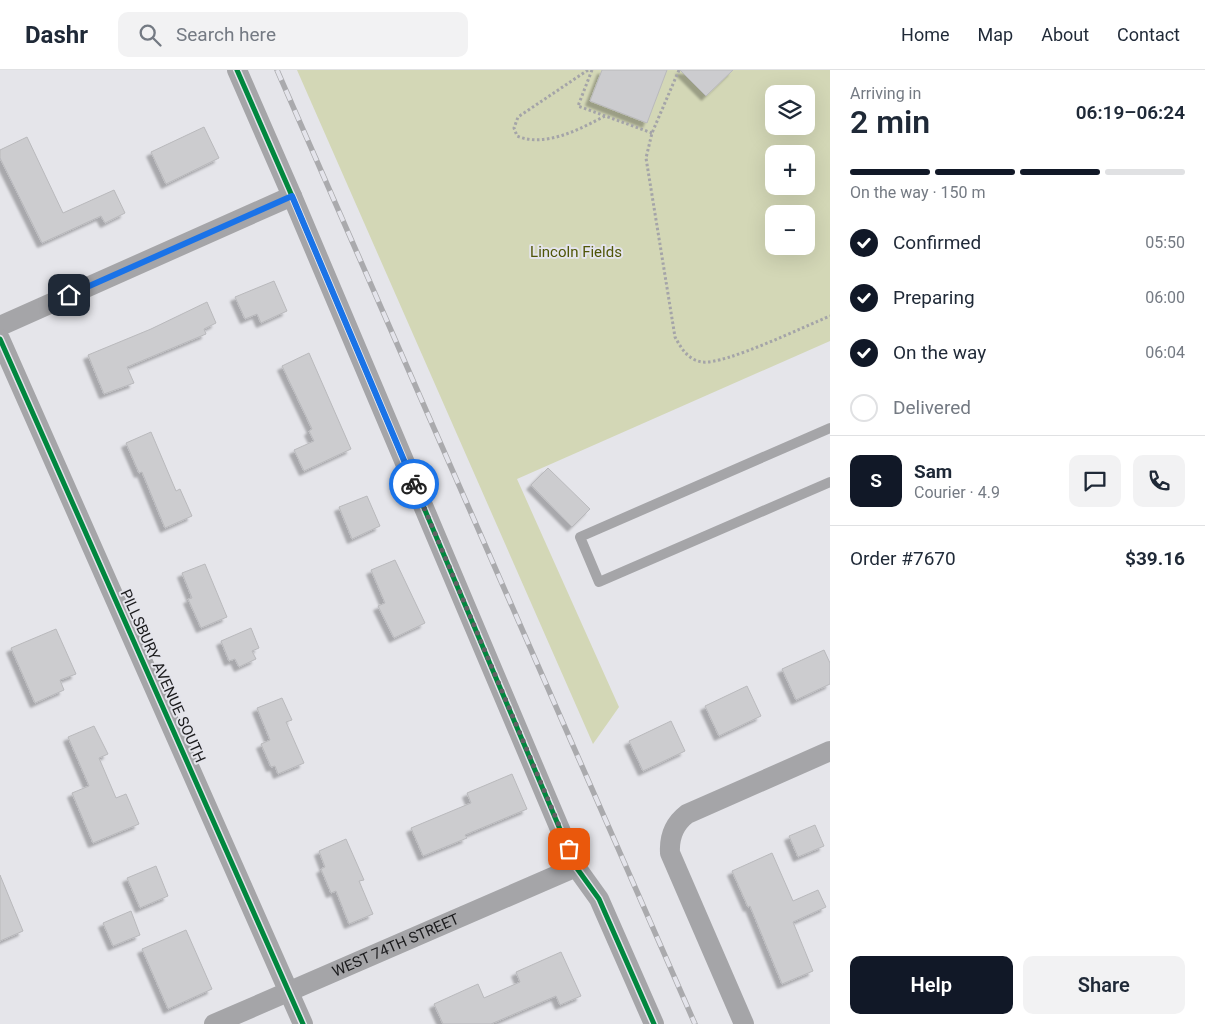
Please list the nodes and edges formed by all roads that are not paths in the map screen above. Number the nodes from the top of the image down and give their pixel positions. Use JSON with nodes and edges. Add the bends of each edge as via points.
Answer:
{"nodes":[{"id":1,"x":237,"y":70,"type":"edge"},
{"id":2,"x":292,"y":196,"type":"junction"},
{"id":3,"x":0,"y":326,"type":"edge"},
{"id":4,"x":0,"y":339,"type":"edge"},
{"id":5,"x":830,"y":428,"type":"edge"},
{"id":6,"x":830,"y":482,"type":"edge"},
{"id":7,"x":830,"y":752,"type":"edge"},
{"id":8,"x":576,"y":867,"type":"junction"},
{"id":9,"x":289,"y":991,"type":"junction"},
{"id":10,"x":214,"y":1024,"type":"edge"},
{"id":11,"x":303,"y":1024,"type":"edge"},
{"id":12,"x":654,"y":1024,"type":"edge"},
{"id":13,"x":744,"y":1024,"type":"edge"}],
"edges":[{"from":1,"to":2,"type":"street"},
{"from":2,"to":3,"type":"street"},
{"from":2,"to":8,"type":"street"},
{"from":4,"to":9,"type":"street","name":"PILLSBURY AVENUE SOUTH"},
{"from":5,"to":6,"type":"lane","via":[[580,537],[599,582]]},
{"from":7,"to":13,"type":"street","via":[[687,814],[679,820],[670,836],[670,853]]},
{"from":8,"to":9,"type":"street","name":"WEST 74TH STREET"},
{"from":8,"to":12,"type":"street","via":[[599,899]]},
{"from":9,"to":10,"type":"street","name":"WEST 74TH STREET"},
{"from":9,"to":11,"type":"street","name":"PILLSBURY AVENUE SOUTH"}]}
